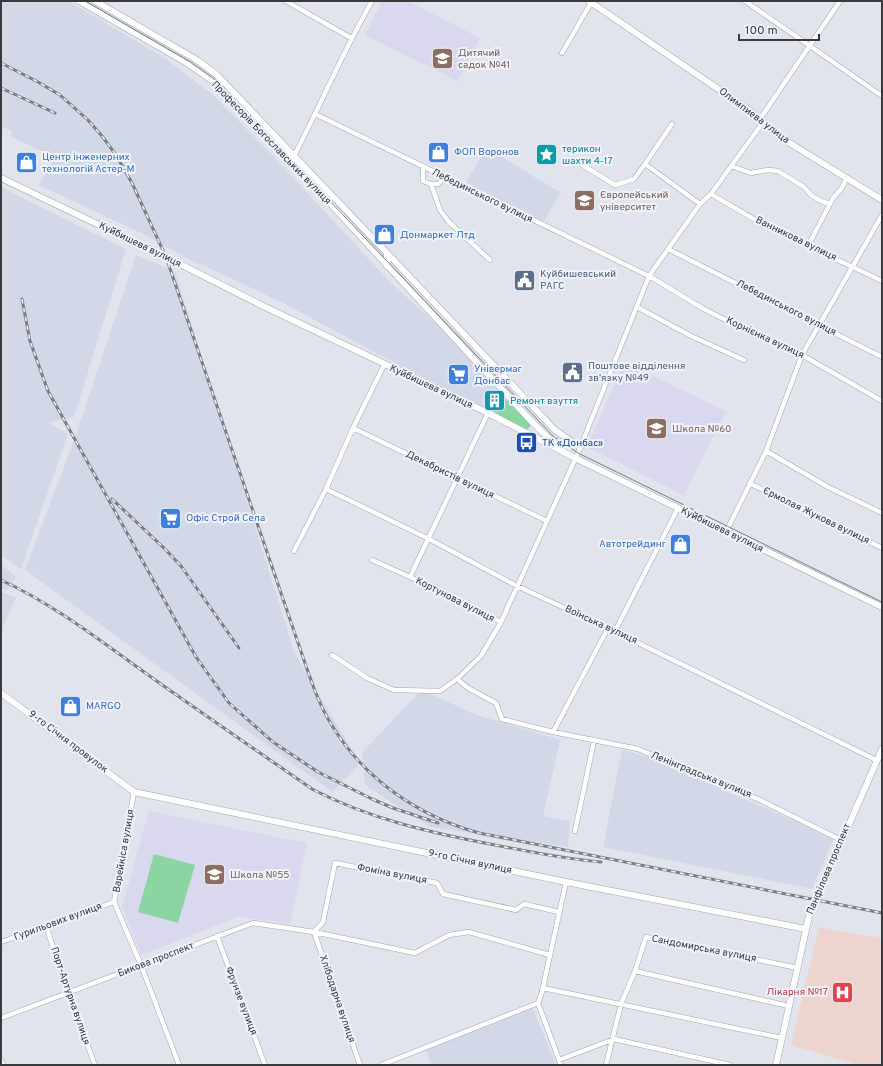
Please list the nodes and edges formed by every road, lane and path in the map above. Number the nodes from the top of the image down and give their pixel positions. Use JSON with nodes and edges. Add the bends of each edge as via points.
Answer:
{"nodes":[{"id":1,"x":79,"y":1,"type":"edge"},
{"id":2,"x":95,"y":1,"type":"edge"},
{"id":3,"x":286,"y":1,"type":"edge"},
{"id":4,"x":372,"y":1,"type":"edge"},
{"id":5,"x":745,"y":1,"type":"edge"},
{"id":6,"x":840,"y":1,"type":"edge"},
{"id":7,"x":591,"y":2,"type":"edge"},
{"id":8,"x":351,"y":38,"type":"junction"},
{"id":9,"x":810,"y":46,"type":"junction"},
{"id":10,"x":562,"y":52,"type":"dead end"},
{"id":11,"x":882,"y":96,"type":"edge"},
{"id":12,"x":316,"y":114,"type":"junction"},
{"id":13,"x":761,"y":121,"type":"junction"},
{"id":14,"x":672,"y":124,"type":"dead end"},
{"id":15,"x":292,"y":159,"type":"junction"},
{"id":16,"x":581,"y":164,"type":"dead end"},
{"id":17,"x":645,"y":164,"type":"junction"},
{"id":18,"x":731,"y":166,"type":"junction"},
{"id":19,"x":423,"y":167,"type":"junction"},
{"id":20,"x":445,"y":177,"type":"junction"},
{"id":21,"x":1,"y":178,"type":"edge"},
{"id":22,"x":847,"y":178,"type":"junction"},
{"id":23,"x":432,"y":184,"type":"junction"},
{"id":24,"x":711,"y":194,"type":"junction"},
{"id":25,"x":882,"y":200,"type":"edge"},
{"id":26,"x":700,"y":204,"type":"junction"},
{"id":27,"x":830,"y":204,"type":"junction"},
{"id":28,"x":882,"y":215,"type":"edge"},
{"id":29,"x":808,"y":246,"type":"junction"},
{"id":30,"x":668,"y":249,"type":"junction"},
{"id":31,"x":387,"y":253,"type":"junction"},
{"id":32,"x":490,"y":260,"type":"dead end"},
{"id":33,"x":387,"y":266,"type":"junction"},
{"id":34,"x":853,"y":267,"type":"junction"},
{"id":35,"x":649,"y":276,"type":"junction"},
{"id":36,"x":882,"y":281,"type":"edge"},
{"id":37,"x":637,"y":307,"type":"junction"},
{"id":38,"x":820,"y":325,"type":"junction"},
{"id":39,"x":802,"y":355,"type":"junction"},
{"id":40,"x":882,"y":357,"type":"edge"},
{"id":41,"x":744,"y":360,"type":"dead end"},
{"id":42,"x":384,"y":365,"type":"junction"},
{"id":43,"x":882,"y":401,"type":"edge"},
{"id":44,"x":488,"y":413,"type":"junction"},
{"id":45,"x":353,"y":428,"type":"junction"},
{"id":46,"x":580,"y":448,"type":"junction"},
{"id":47,"x":766,"y":451,"type":"junction"},
{"id":48,"x":563,"y":452,"type":"junction"},
{"id":49,"x":575,"y":458,"type":"junction"},
{"id":50,"x":458,"y":479,"type":"junction"},
{"id":51,"x":751,"y":484,"type":"junction"},
{"id":52,"x":326,"y":489,"type":"junction"},
{"id":53,"x":678,"y":508,"type":"junction"},
{"id":54,"x":882,"y":513,"type":"edge"},
{"id":55,"x":546,"y":521,"type":"junction"},
{"id":56,"x":726,"y":532,"type":"junction"},
{"id":57,"x":429,"y":539,"type":"junction"},
{"id":58,"x":882,"y":548,"type":"edge"},
{"id":59,"x":294,"y":551,"type":"dead end"},
{"id":60,"x":372,"y":560,"type":"dead end"},
{"id":61,"x":410,"y":577,"type":"junction"},
{"id":62,"x":517,"y":586,"type":"junction"},
{"id":63,"x":882,"y":608,"type":"edge"},
{"id":64,"x":501,"y":622,"type":"junction"},
{"id":65,"x":608,"y":628,"type":"junction"},
{"id":66,"x":615,"y":631,"type":"junction"},
{"id":67,"x":332,"y":655,"type":"dead end"},
{"id":68,"x":457,"y":679,"type":"junction"},
{"id":69,"x":1,"y":693,"type":"edge"},
{"id":70,"x":553,"y":732,"type":"junction"},
{"id":71,"x":594,"y":741,"type":"junction"},
{"id":72,"x":882,"y":749,"type":"edge"},
{"id":73,"x":876,"y":760,"type":"junction"},
{"id":74,"x":134,"y":792,"type":"junction"},
{"id":75,"x":575,"y":831,"type":"dead end"},
{"id":76,"x":841,"y":840,"type":"junction"},
{"id":77,"x":566,"y":882,"type":"junction"},
{"id":78,"x":114,"y":902,"type":"junction"},
{"id":79,"x":559,"y":912,"type":"junction"},
{"id":80,"x":46,"y":926,"type":"junction"},
{"id":81,"x":806,"y":930,"type":"junction"},
{"id":82,"x":314,"y":932,"type":"junction"},
{"id":83,"x":216,"y":936,"type":"junction"},
{"id":84,"x":1,"y":942,"type":"edge"},
{"id":85,"x":550,"y":955,"type":"junction"},
{"id":86,"x":141,"y":965,"type":"junction"},
{"id":87,"x":798,"y":968,"type":"junction"},
{"id":88,"x":635,"y":971,"type":"junction"},
{"id":89,"x":543,"y":988,"type":"junction"},
{"id":90,"x":68,"y":993,"type":"junction"},
{"id":91,"x":538,"y":1003,"type":"junction"},
{"id":92,"x":621,"y":1004,"type":"junction"},
{"id":93,"x":789,"y":1006,"type":"junction"},
{"id":94,"x":1,"y":1018,"type":"edge"},
{"id":95,"x":782,"y":1038,"type":"junction"},
{"id":96,"x":614,"y":1039,"type":"junction"},
{"id":97,"x":1,"y":1060,"type":"edge"},
{"id":98,"x":560,"y":1063,"type":"edge"},
{"id":99,"x":3,"y":1065,"type":"edge"},
{"id":100,"x":95,"y":1065,"type":"edge"},
{"id":101,"x":179,"y":1065,"type":"edge"},
{"id":102,"x":265,"y":1065,"type":"edge"},
{"id":103,"x":360,"y":1065,"type":"edge"},
{"id":104,"x":381,"y":1065,"type":"edge"},
{"id":105,"x":606,"y":1065,"type":"edge"},
{"id":106,"x":730,"y":1065,"type":"edge"},
{"id":107,"x":776,"y":1065,"type":"edge"}],
"edges":[{"from":1,"to":15,"type":"street","name":"Професорів Богославських вулиця","via":[[187,63],[213,81]]},
{"from":2,"to":15,"type":"street","name":"Професорів Богославських вулиця","via":[[197,60],[217,75]]},
{"from":3,"to":8,"type":"street"},
{"from":4,"to":8,"type":"street"},
{"from":5,"to":9,"type":"street"},
{"from":6,"to":9,"type":"street"},
{"from":7,"to":10,"type":"street"},
{"from":7,"to":13,"type":"street","name":"Олимпиева улица","via":[[750,110]]},
{"from":8,"to":12,"type":"street"},
{"from":9,"to":11,"type":"street"},
{"from":9,"to":13,"type":"street"},
{"from":12,"to":15,"type":"street"},
{"from":12,"to":19,"type":"street","name":"Лебединського вулиця"},
{"from":13,"to":18,"type":"street"},
{"from":13,"to":22,"type":"street","name":"Олимпиева улица","via":[[780,137]]},
{"from":14,"to":17,"type":"street"},
{"from":15,"to":31,"type":"street","name":"Професорів Богославських вулиця"},
{"from":15,"to":33,"type":"street","name":"Професорів Богославських вулиця"},
{"from":16,"to":17,"type":"street","via":[[615,185],[634,179]]},
{"from":17,"to":26,"type":"street"},
{"from":18,"to":24,"type":"street"},
{"from":18,"to":27,"type":"street","via":[[751,173],[768,170],[778,172],[804,187],[811,195]]},
{"from":19,"to":20,"type":"street","name":"Лебединського вулиця"},
{"from":19,"to":23,"type":"street","via":[[423,181]]},
{"from":20,"to":23,"type":"street","via":[[438,184]]},
{"from":20,"to":35,"type":"street","name":"Лебединського вулиця"},
{"from":21,"to":42,"type":"street","name":"Куйбишева вулиця"},
{"from":22,"to":25,"type":"street","name":"Олимпиева улица"},
{"from":22,"to":27,"type":"street"},
{"from":23,"to":32,"type":"street","via":[[440,210],[449,222]]},
{"from":24,"to":26,"type":"street"},
{"from":24,"to":29,"type":"street","name":"Ванникова вулиця"},
{"from":26,"to":30,"type":"street"},
{"from":27,"to":29,"type":"street"},
{"from":28,"to":34,"type":"street"},
{"from":29,"to":34,"type":"street","name":"Ванникова вулиця"},
{"from":30,"to":35,"type":"street"},
{"from":30,"to":38,"type":"street","name":"Лебединського вулиця"},
{"from":31,"to":33,"type":"street"},
{"from":31,"to":46,"type":"street","name":"Професорів Богославських вулиця","via":[[555,430]]},
{"from":33,"to":48,"type":"street","name":"Професорів Богославських вулиця"},
{"from":34,"to":36,"type":"street","name":"Ванникова вулиця"},
{"from":34,"to":38,"type":"street"},
{"from":35,"to":37,"type":"street"},
{"from":35,"to":39,"type":"street","name":"Корнієнка вулиця","via":[[702,308]]},
{"from":37,"to":41,"type":"street","via":[[691,336]]},
{"from":37,"to":46,"type":"street"},
{"from":38,"to":39,"type":"street"},
{"from":38,"to":40,"type":"street","name":"Лебединського вулиця"},
{"from":39,"to":43,"type":"street","name":"Корнієнка вулиця"},
{"from":39,"to":47,"type":"street"},
{"from":42,"to":44,"type":"street","name":"Куйбишева вулиця"},
{"from":42,"to":45,"type":"street"},
{"from":44,"to":48,"type":"street","name":"Куйбишева вулиця"},
{"from":44,"to":50,"type":"street"},
{"from":45,"to":50,"type":"street","name":"Декабристів вулиця"},
{"from":45,"to":52,"type":"street"},
{"from":46,"to":49,"type":"street"},
{"from":47,"to":51,"type":"street"},
{"from":47,"to":54,"type":"street","via":[[828,487]]},
{"from":48,"to":49,"type":"street","name":"Куйбишева вулиця"},
{"from":49,"to":53,"type":"street","name":"Куйбишева вулиця"},
{"from":49,"to":55,"type":"street"},
{"from":50,"to":55,"type":"street","name":"Декабристів вулиця"},
{"from":50,"to":57,"type":"street"},
{"from":51,"to":56,"type":"street"},
{"from":51,"to":58,"type":"street","name":"Єрмолая Жукова вулиця"},
{"from":52,"to":57,"type":"street","name":"Воїнська вулиця"},
{"from":52,"to":59,"type":"street"},
{"from":53,"to":56,"type":"street","name":"Куйбишева вулиця"},
{"from":53,"to":66,"type":"street"},
{"from":55,"to":62,"type":"street"},
{"from":56,"to":63,"type":"street","name":"Куйбишева вулиця"},
{"from":57,"to":61,"type":"street"},
{"from":57,"to":62,"type":"street","name":"Воїнська вулиця"},
{"from":60,"to":61,"type":"street","name":"Кортунова вулиця"},
{"from":61,"to":64,"type":"street","name":"Кортунова вулиця"},
{"from":62,"to":64,"type":"street"},
{"from":62,"to":65,"type":"street","name":"Воїнська вулиця"},
{"from":64,"to":68,"type":"street","name":"Кортунова вулиця","via":[[481,656]]},
{"from":65,"to":66,"type":"street","name":"Воїнська вулиця"},
{"from":65,"to":70,"type":"street"},
{"from":66,"to":73,"type":"street","name":"Воїнська вулиця"},
{"from":67,"to":68,"type":"street","name":"Кортунова вулиця","via":[[366,678],[394,690],[440,691]]},
{"from":68,"to":70,"type":"street","name":"Ленінградська вулиця","via":[[496,703],[502,719]]},
{"from":69,"to":74,"type":"street","name":"9-го Січня провулок"},
{"from":70,"to":71,"type":"street","name":"Ленінградська вулиця"},
{"from":71,"to":75,"type":"street"},
{"from":71,"to":76,"type":"street","name":"Ленінградська вулиця","via":[[638,749],[760,800]]},
{"from":72,"to":73,"type":"street","name":"Панфілова проспект"},
{"from":73,"to":76,"type":"street","name":"Панфілова проспект"},
{"from":74,"to":77,"type":"street","name":"9-го Січня вулиця"},
{"from":74,"to":78,"type":"street","name":"Варейкіса вулиця"},
{"from":76,"to":81,"type":"street","name":"Панфілова проспект","via":[[809,916]]},
{"from":77,"to":79,"type":"street"},
{"from":77,"to":81,"type":"street","name":"9-го Січня вулиця"},
{"from":78,"to":80,"type":"street","name":"Гурильових вулиця"},
{"from":78,"to":86,"type":"street","name":"Варейкіса вулиця"},
{"from":79,"to":82,"type":"street","name":"Фоміна вулиця","via":[[524,904],[516,910],[509,909],[443,894],[437,883],[335,863],[323,922]]},
{"from":79,"to":85,"type":"street"},
{"from":80,"to":84,"type":"street","name":"Гурильових вулиця"},
{"from":80,"to":90,"type":"street","name":"Порт-Артурна вулиця"},
{"from":81,"to":87,"type":"street","name":"Панфілова проспект"},
{"from":82,"to":83,"type":"street","name":"Бикова проспект","via":[[254,923]]},
{"from":82,"to":85,"type":"street","name":"Бикова проспект","via":[[415,953],[449,935],[469,932]]},
{"from":82,"to":103,"type":"street","name":"Хлібодарна вулиця"},
{"from":83,"to":86,"type":"street","name":"Бикова проспект"},
{"from":83,"to":102,"type":"street","name":"Фрунзе вулиця"},
{"from":85,"to":89,"type":"street"},
{"from":86,"to":90,"type":"street","name":"Бикова проспект"},
{"from":86,"to":101,"type":"street","name":"Варейкіса вулиця"},
{"from":87,"to":88,"type":"street","name":"Сандомирська вулиця","via":[[646,937]]},
{"from":87,"to":93,"type":"street","name":"Панфілова проспект"},
{"from":88,"to":92,"type":"street","name":"Сандомирська вулиця"},
{"from":88,"to":93,"type":"street"},
{"from":89,"to":91,"type":"street"},
{"from":89,"to":92,"type":"street"},
{"from":90,"to":94,"type":"street","name":"Бикова проспект"},
{"from":90,"to":100,"type":"street","name":"Порт-Артурна вулиця"},
{"from":91,"to":98,"type":"street"},
{"from":91,"to":104,"type":"street"},
{"from":92,"to":95,"type":"street"},
{"from":92,"to":96,"type":"street","name":"Сандомирська вулиця"},
{"from":93,"to":95,"type":"street","name":"Панфілова проспект"},
{"from":95,"to":107,"type":"street","name":"Панфілова проспект"},
{"from":96,"to":98,"type":"street"},
{"from":96,"to":105,"type":"street","name":"Сандомирська вулиця"},
{"from":96,"to":106,"type":"street"},
{"from":97,"to":99,"type":"street"}]}
